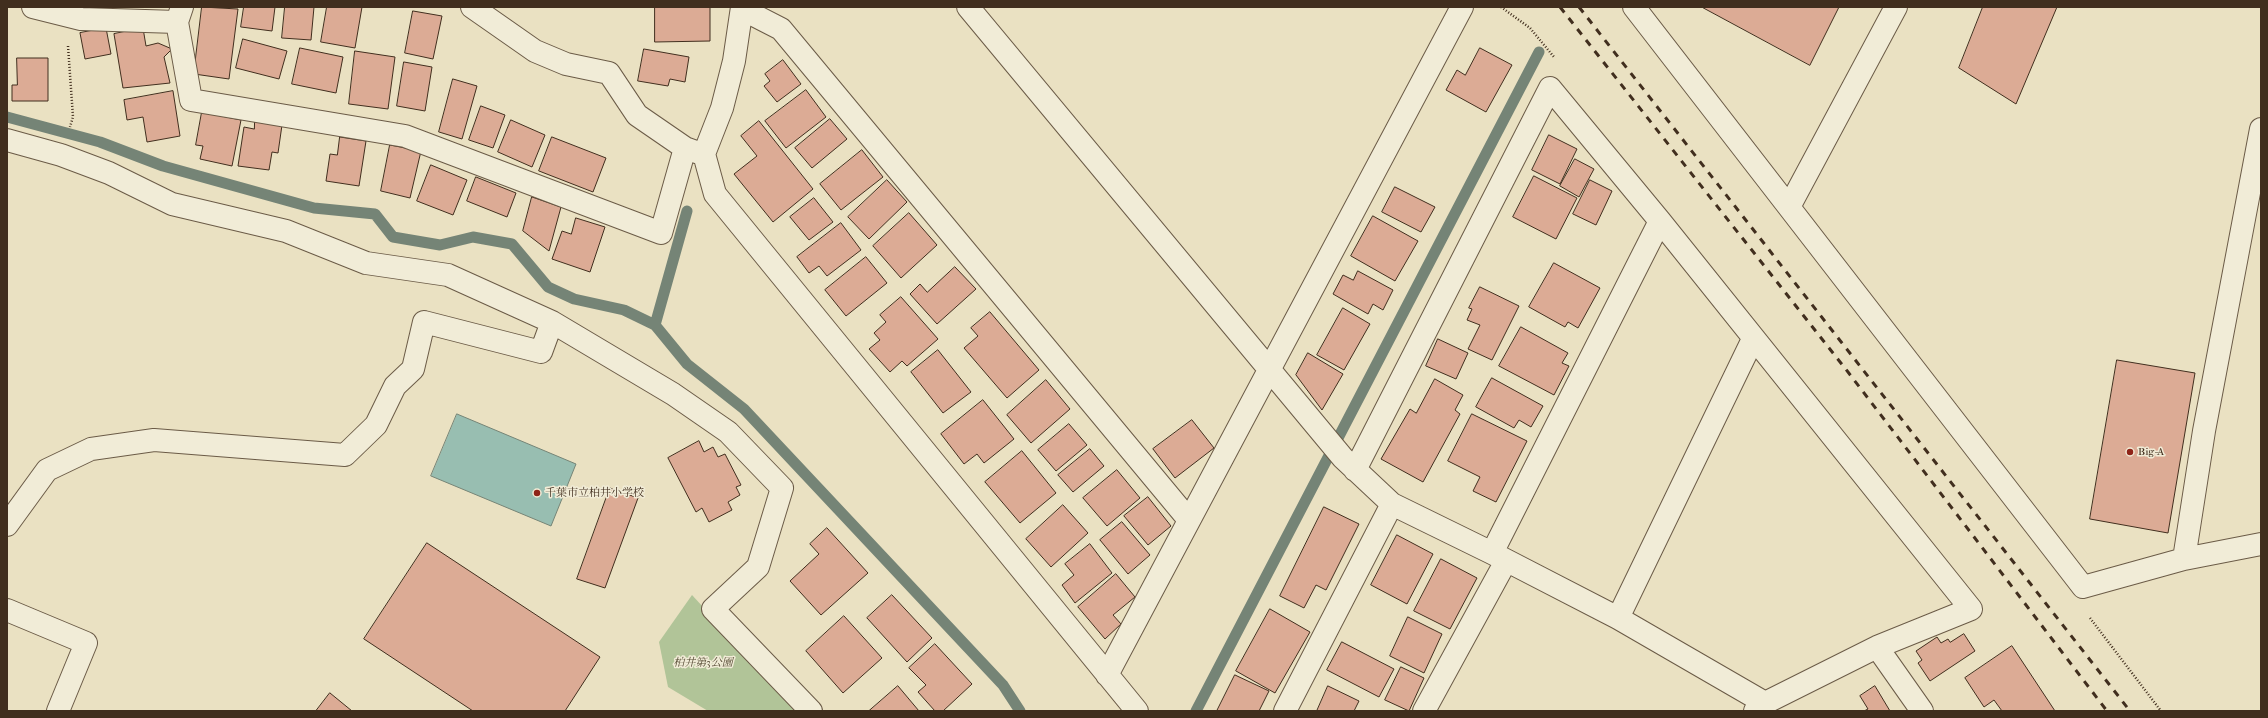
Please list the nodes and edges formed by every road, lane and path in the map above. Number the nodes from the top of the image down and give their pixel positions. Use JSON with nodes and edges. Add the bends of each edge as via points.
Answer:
{"nodes":[{"id":1,"x":33,"y":7,"type":"edge"},
{"id":2,"x":472,"y":7,"type":"edge"},
{"id":3,"x":968,"y":7,"type":"edge"},
{"id":4,"x":1462,"y":7,"type":"edge"},
{"id":5,"x":1501,"y":7,"type":"edge"},
{"id":6,"x":1634,"y":7,"type":"edge"},
{"id":7,"x":1896,"y":7,"type":"edge"},
{"id":8,"x":742,"y":8,"type":"edge"},
{"id":9,"x":180,"y":14,"type":"edge"},
{"id":10,"x":66,"y":16,"type":"junction"},
{"id":11,"x":1556,"y":61,"type":"dead end"},
{"id":12,"x":73,"y":117,"type":"dead end"},
{"id":13,"x":2261,"y":130,"type":"edge"},
{"id":14,"x":7,"y":140,"type":"edge"},
{"id":15,"x":694,"y":151,"type":"junction"},
{"id":16,"x":1789,"y":207,"type":"junction"},
{"id":17,"x":1660,"y":221,"type":"junction"},
{"id":18,"x":552,"y":322,"type":"junction"},
{"id":19,"x":1753,"y":338,"type":"junction"},
{"id":20,"x":1270,"y":369,"type":"junction"},
{"id":21,"x":1349,"y":464,"type":"junction"},
{"id":22,"x":1392,"y":504,"type":"junction"},
{"id":23,"x":1189,"y":520,"type":"junction"},
{"id":24,"x":7,"y":525,"type":"edge"},
{"id":25,"x":2261,"y":544,"type":"edge"},
{"id":26,"x":1499,"y":557,"type":"junction"},
{"id":27,"x":2184,"y":559,"type":"junction"},
{"id":28,"x":7,"y":610,"type":"edge"},
{"id":29,"x":1618,"y":618,"type":"junction"},
{"id":30,"x":2090,"y":618,"type":"dead end"},
{"id":31,"x":1877,"y":647,"type":"junction"},
{"id":32,"x":1107,"y":675,"type":"junction"},
{"id":33,"x":1760,"y":707,"type":"edge"},
{"id":34,"x":58,"y":711,"type":"edge"},
{"id":35,"x":812,"y":711,"type":"edge"},
{"id":36,"x":1137,"y":711,"type":"edge"},
{"id":37,"x":1285,"y":711,"type":"edge"},
{"id":38,"x":1424,"y":711,"type":"edge"},
{"id":39,"x":1922,"y":711,"type":"edge"},
{"id":40,"x":2161,"y":711,"type":"edge"}],
"edges":[{"from":1,"to":10,"type":"street"},
{"from":2,"to":15,"type":"street","via":[[535,51],[566,64],[608,73],[637,115]]},
{"from":3,"to":20,"type":"street"},
{"from":4,"to":20,"type":"street"},
{"from":5,"to":11,"type":"path","via":[[1530,28]]},
{"from":6,"to":16,"type":"street"},
{"from":7,"to":16,"type":"street"},
{"from":8,"to":15,"type":"street","via":[[734,61],[722,108]]},
{"from":8,"to":23,"type":"street","via":[[781,29]]},
{"from":9,"to":10,"type":"street","via":[[81,19]]},
{"from":9,"to":15,"type":"street","via":[[191,100],[406,136],[660,233]]},
{"from":10,"to":12,"type":"path"},
{"from":13,"to":27,"type":"street","via":[[2204,430]]},
{"from":14,"to":18,"type":"street","via":[[109,172],[172,204],[286,231],[366,263],[448,275]]},
{"from":15,"to":32,"type":"street","via":[[715,194]]},
{"from":16,"to":27,"type":"street","via":[[2082,587]]},
{"from":17,"to":19,"type":"street"},
{"from":17,"to":21,"type":"street","via":[[1550,88]]},
{"from":17,"to":26,"type":"street"},
{"from":18,"to":24,"type":"street","via":[[541,352],[424,322],[413,369],[395,386],[376,425],[345,454],[154,440],[91,449],[47,470]]},
{"from":18,"to":35,"type":"street","via":[[673,394],[728,432],[782,488],[758,567],[713,608]]},
{"from":19,"to":29,"type":"street"},
{"from":19,"to":31,"type":"street","via":[[1971,609]]},
{"from":20,"to":21,"type":"street"},
{"from":20,"to":23,"type":"street"},
{"from":21,"to":22,"type":"street"},
{"from":22,"to":26,"type":"street"},
{"from":22,"to":37,"type":"street"},
{"from":23,"to":32,"type":"street"},
{"from":25,"to":27,"type":"street"},
{"from":26,"to":29,"type":"street"},
{"from":26,"to":38,"type":"street"},
{"from":28,"to":34,"type":"street","via":[[86,643]]},
{"from":29,"to":33,"type":"street"},
{"from":30,"to":40,"type":"path"},
{"from":31,"to":33,"type":"street"},
{"from":31,"to":39,"type":"street"},
{"from":32,"to":36,"type":"street"}]}
